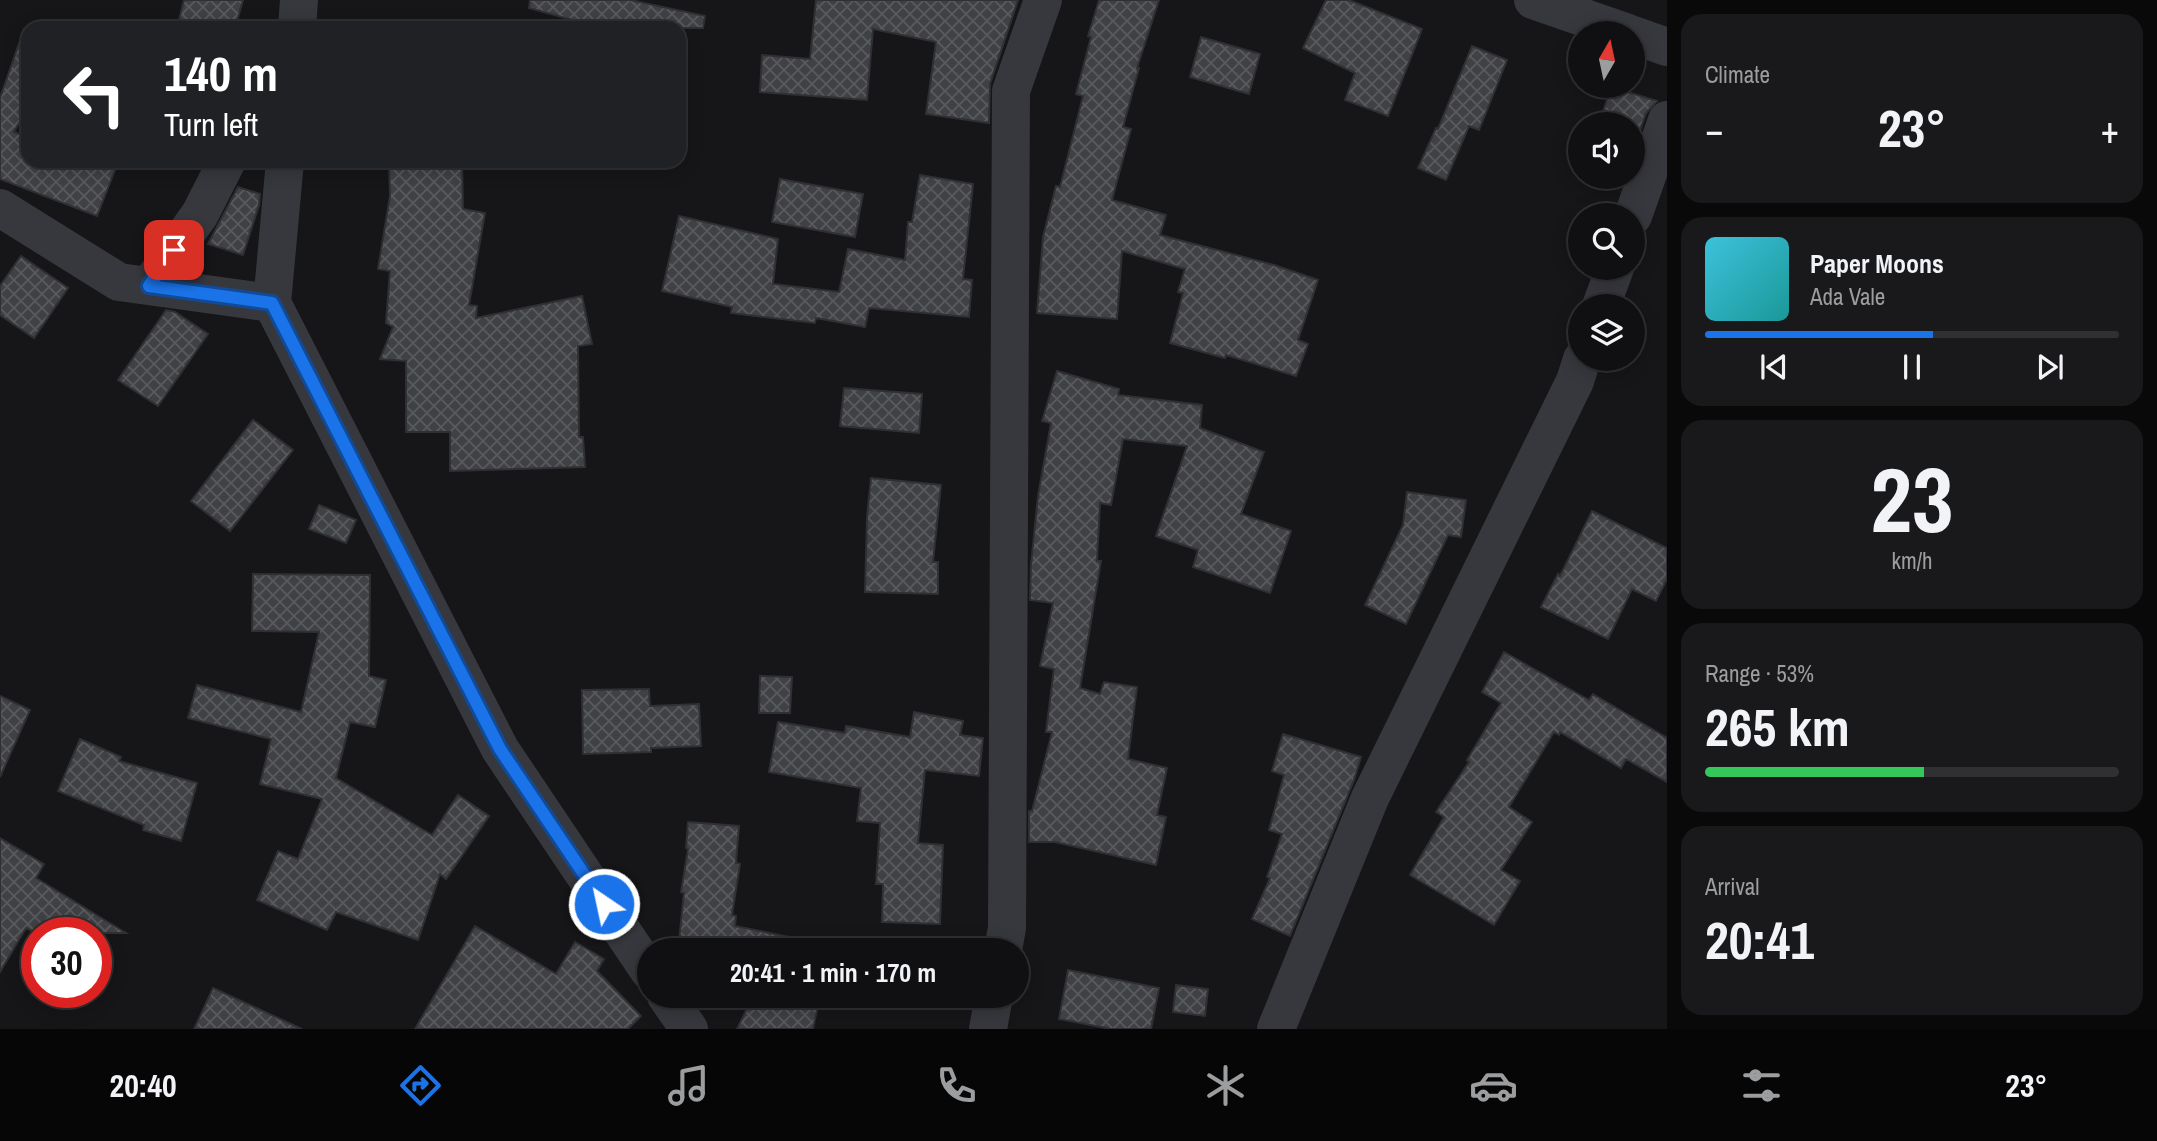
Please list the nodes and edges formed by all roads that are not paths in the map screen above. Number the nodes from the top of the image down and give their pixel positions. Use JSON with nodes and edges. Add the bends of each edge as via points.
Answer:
{"nodes":[{"id":1,"x":299,"y":0,"type":"edge"},
{"id":2,"x":1043,"y":0,"type":"edge"},
{"id":3,"x":1532,"y":0,"type":"edge"},
{"id":4,"x":297,"y":21,"type":"edge"},
{"id":5,"x":1593,"y":21,"type":"edge"},
{"id":6,"x":1645,"y":39,"type":"edge"},
{"id":7,"x":1667,"y":47,"type":"edge"},
{"id":8,"x":1667,"y":120,"type":"edge"},
{"id":9,"x":224,"y":168,"type":"edge"},
{"id":10,"x":284,"y":168,"type":"edge"},
{"id":11,"x":1638,"y":203,"type":"edge"},
{"id":12,"x":0,"y":208,"type":"edge"},
{"id":13,"x":149,"y":286,"type":"junction"},
{"id":14,"x":272,"y":303,"type":"junction"},
{"id":15,"x":1578,"y":371,"type":"edge"},
{"id":16,"x":1004,"y":938,"type":"edge"},
{"id":17,"x":637,"y":953,"type":"edge"},
{"id":18,"x":674,"y":1008,"type":"edge"},
{"id":19,"x":992,"y":1008,"type":"edge"},
{"id":20,"x":689,"y":1029,"type":"edge"},
{"id":21,"x":988,"y":1029,"type":"edge"},
{"id":22,"x":1276,"y":1029,"type":"edge"}],
"edges":[{"from":1,"to":4,"type":"street"},
{"from":2,"to":16,"type":"street","via":[[1011,91]]},
{"from":3,"to":5,"type":"street"},
{"from":6,"to":7,"type":"street"},
{"from":8,"to":11,"type":"street"},
{"from":9,"to":13,"type":"street","via":[[200,215]]},
{"from":10,"to":14,"type":"street"},
{"from":12,"to":13,"type":"street","via":[[119,282]]},
{"from":13,"to":14,"type":"street"},
{"from":14,"to":17,"type":"street","via":[[500,749]]},
{"from":15,"to":22,"type":"street","via":[[1370,798]]},
{"from":18,"to":20,"type":"street"},
{"from":19,"to":21,"type":"street"}]}
